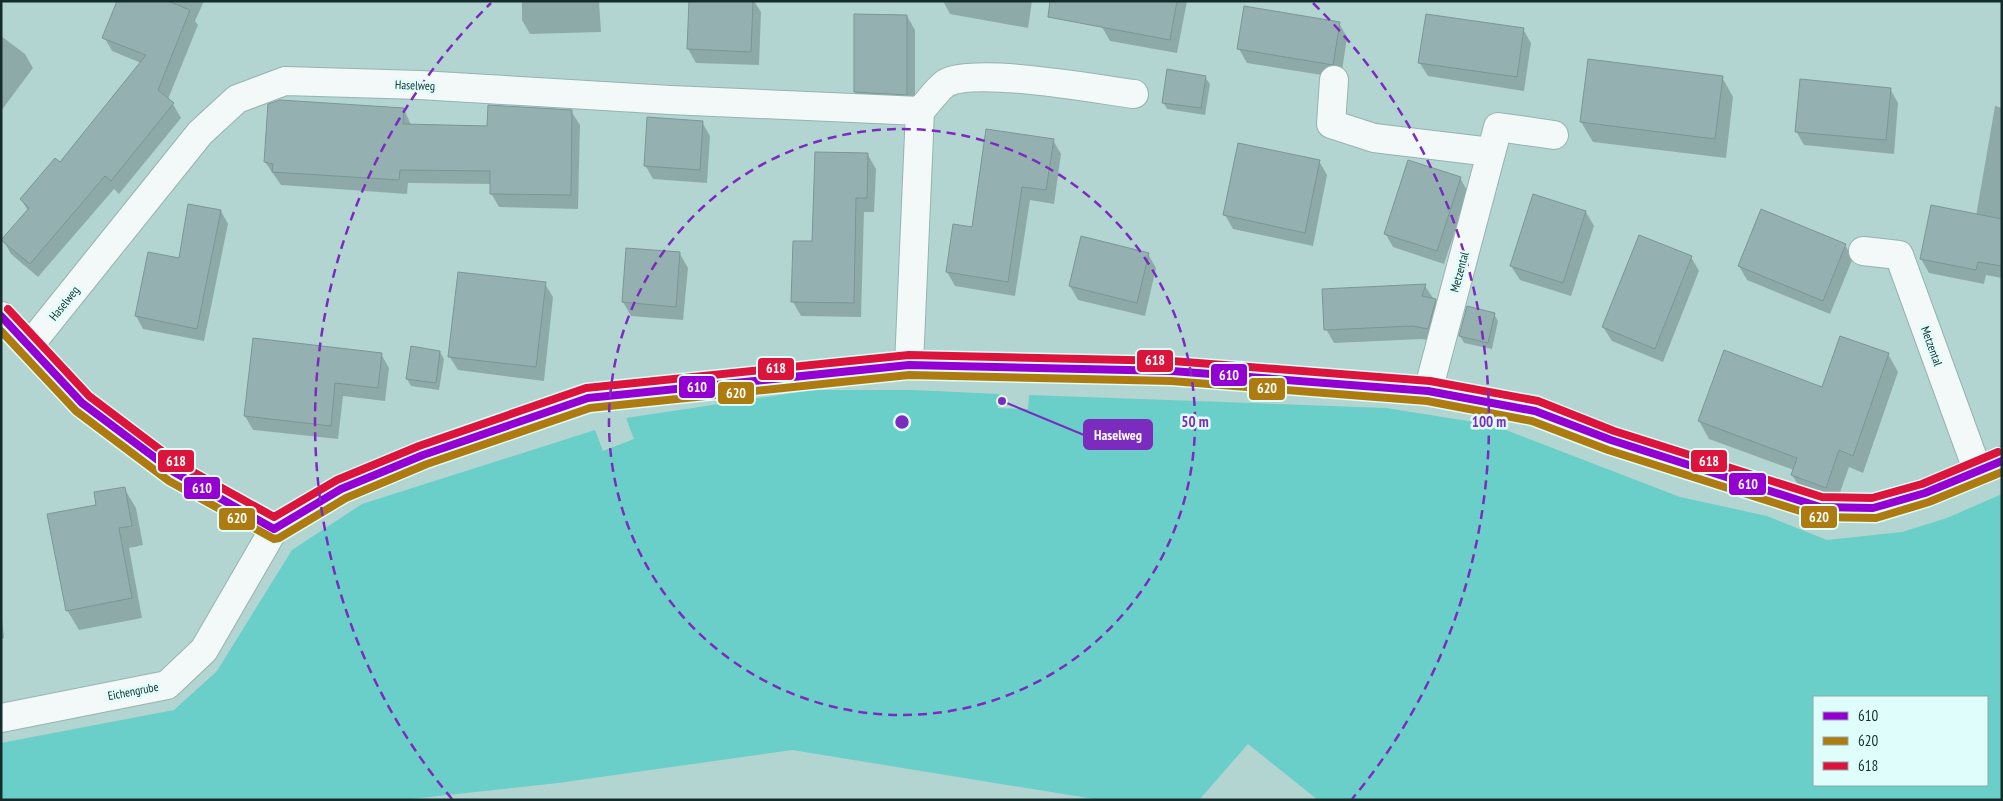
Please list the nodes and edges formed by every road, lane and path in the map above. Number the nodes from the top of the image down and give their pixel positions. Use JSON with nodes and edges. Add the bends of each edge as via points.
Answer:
{"nodes":[{"id":1,"x":1334,"y":80,"type":"dead end"},
{"id":2,"x":1134,"y":94,"type":"dead end"},
{"id":3,"x":920,"y":111,"type":"junction"},
{"id":4,"x":1554,"y":136,"type":"dead end"},
{"id":5,"x":1491,"y":152,"type":"junction"},
{"id":6,"x":1863,"y":251,"type":"dead end"},
{"id":7,"x":1,"y":316,"type":"edge"},
{"id":8,"x":29,"y":346,"type":"junction"},
{"id":9,"x":909,"y":365,"type":"junction"},
{"id":10,"x":1428,"y":391,"type":"junction"},
{"id":11,"x":1990,"y":466,"type":"edge"},
{"id":12,"x":274,"y":529,"type":"junction"},
{"id":13,"x":1,"y":718,"type":"edge"}],
"edges":[{"from":1,"to":5,"type":"street","via":[[1331,124],[1374,138]]},
{"from":2,"to":3,"type":"street","via":[[974,76],[946,83]]},
{"from":3,"to":8,"type":"street","name":"Haselweg","via":[[285,81],[237,99],[200,133]]},
{"from":3,"to":9,"type":"street"},
{"from":4,"to":5,"type":"street","name":"Metzental","via":[[1498,127]]},
{"from":5,"to":10,"type":"street","name":"Metzental"},
{"from":6,"to":11,"type":"street","name":"Metzental","via":[[1898,255]]},
{"from":7,"to":8,"type":"street"},
{"from":8,"to":12,"type":"street","via":[[82,403],[174,472]]},
{"from":9,"to":10,"type":"street","name":"Metzental","via":[[1172,371]]},
{"from":9,"to":12,"type":"street","name":"Metzental","via":[[588,398],[423,455],[350,485]]},
{"from":10,"to":11,"type":"street","name":"Metzental","via":[[1535,411],[1611,440],[1820,507],[1873,508],[1925,493]]},
{"from":12,"to":13,"type":"street","name":"Eichengrube","via":[[204,650],[167,685]]}]}
